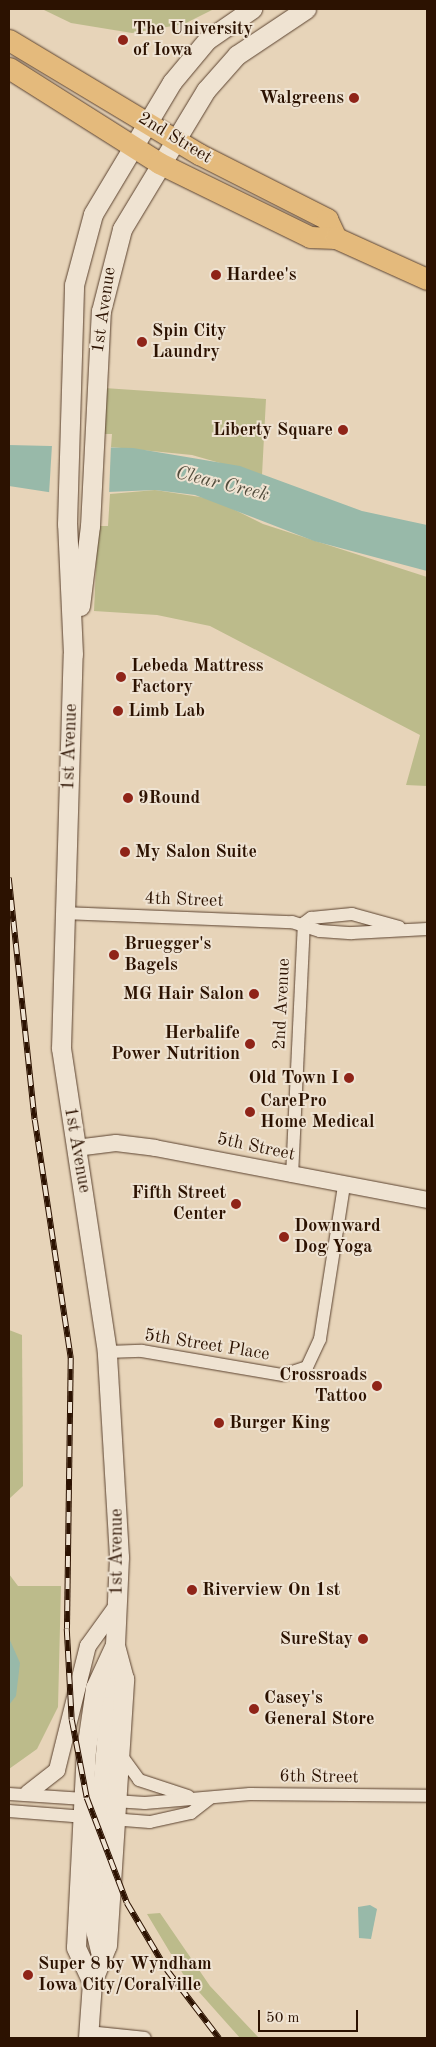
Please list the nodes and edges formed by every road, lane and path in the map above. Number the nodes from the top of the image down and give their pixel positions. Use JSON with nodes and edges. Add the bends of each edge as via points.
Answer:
{"nodes":[{"id":1,"x":252,"y":9,"type":"edge"},
{"id":2,"x":306,"y":9,"type":"edge"},
{"id":3,"x":9,"y":40,"type":"edge"},
{"id":4,"x":9,"y":68,"type":"edge"},
{"id":5,"x":148,"y":122,"type":"junction"},
{"id":6,"x":173,"y":139,"type":"junction"},
{"id":7,"x":132,"y":147,"type":"junction"},
{"id":8,"x":159,"y":163,"type":"junction"},
{"id":9,"x":336,"y":238,"type":"junction"},
{"id":10,"x":426,"y":276,"type":"edge"},
{"id":11,"x":73,"y":654,"type":"junction"},
{"id":12,"x":63,"y":913,"type":"junction"},
{"id":13,"x":304,"y":923,"type":"junction"},
{"id":14,"x":399,"y":927,"type":"junction"},
{"id":15,"x":427,"y":929,"type":"edge"},
{"id":16,"x":76,"y":1148,"type":"junction"},
{"id":17,"x":292,"y":1176,"type":"junction"},
{"id":18,"x":344,"y":1186,"type":"junction"},
{"id":19,"x":427,"y":1200,"type":"edge"},
{"id":20,"x":107,"y":1352,"type":"junction"},
{"id":21,"x":117,"y":1606,"type":"junction"},
{"id":22,"x":110,"y":1652,"type":"junction"},
{"id":23,"x":119,"y":1751,"type":"junction"},
{"id":24,"x":28,"y":1793,"type":"junction"},
{"id":25,"x":9,"y":1794,"type":"edge"},
{"id":26,"x":190,"y":1796,"type":"junction"},
{"id":27,"x":427,"y":1796,"type":"edge"},
{"id":28,"x":210,"y":1798,"type":"junction"},
{"id":29,"x":100,"y":1799,"type":"junction"},
{"id":30,"x":9,"y":1810,"type":"edge"},
{"id":31,"x":98,"y":1819,"type":"junction"},
{"id":32,"x":92,"y":1982,"type":"junction"},
{"id":33,"x":89,"y":2035,"type":"edge"},
{"id":34,"x":145,"y":2038,"type":"edge"}],
"edges":[{"from":1,"to":5,"type":"main road","name":"1st Avenue","via":[[190,58]]},
{"from":2,"to":6,"type":"main road","name":"1st Avenue","via":[[232,60],[206,90]]},
{"from":3,"to":5,"type":"main road","name":"2nd Street"},
{"from":4,"to":7,"type":"main road","name":"2nd Street"},
{"from":5,"to":6,"type":"main road","name":"2nd Street"},
{"from":5,"to":7,"type":"main road","name":"1st Avenue"},
{"from":6,"to":8,"type":"main road","name":"1st Avenue"},
{"from":6,"to":9,"type":"main road","name":"2nd Street","via":[[327,219]]},
{"from":7,"to":8,"type":"main road","name":"2nd Street"},
{"from":7,"to":11,"type":"main road","name":"1st Avenue","via":[[93,214],[77,264],[66,524]]},
{"from":8,"to":9,"type":"main road","name":"2nd Street","via":[[310,237]]},
{"from":8,"to":11,"type":"main road","name":"1st Avenue","via":[[135,200],[112,256],[101,311],[90,526]]},
{"from":9,"to":10,"type":"main road","name":"2nd Street"},
{"from":11,"to":12,"type":"main road","name":"1st Avenue"},
{"from":12,"to":13,"type":"street","name":"4th Street"},
{"from":12,"to":16,"type":"main road","name":"1st Avenue","via":[[61,1048]]},
{"from":13,"to":14,"type":"street","via":[[320,931],[352,933]]},
{"from":13,"to":14,"type":"street","via":[[310,918],[352,914],[383,919]]},
{"from":13,"to":17,"type":"street","name":"2nd Avenue"},
{"from":14,"to":15,"type":"street"},
{"from":16,"to":17,"type":"street","name":"5th Street","via":[[138,1145]]},
{"from":16,"to":20,"type":"main road","name":"1st Avenue"},
{"from":17,"to":18,"type":"street","name":"5th Street"},
{"from":18,"to":19,"type":"street","name":"5th Street"},
{"from":18,"to":20,"type":"street","name":"5th Street Place","via":[[316,1354],[300,1371],[283,1375],[142,1351]]},
{"from":20,"to":21,"type":"main road","name":"1st Avenue","via":[[119,1557]]},
{"from":21,"to":22,"type":"main road","name":"1st Avenue"},
{"from":21,"to":24,"type":"street","via":[[88,1646],[57,1770]]},
{"from":22,"to":23,"type":"main road","name":"1st Avenue","via":[[124,1679]]},
{"from":22,"to":29,"type":"main road","name":"1st Avenue","via":[[88,1723]]},
{"from":23,"to":26,"type":"street","via":[[139,1780]]},
{"from":23,"to":29,"type":"main road","name":"1st Avenue"},
{"from":24,"to":25,"type":"street","name":"6th Street"},
{"from":24,"to":29,"type":"street","name":"6th Street"},
{"from":26,"to":28,"type":"street","name":"6th Street"},
{"from":26,"to":29,"type":"street","name":"6th Street","via":[[145,1803]]},
{"from":27,"to":28,"type":"street","name":"6th Street","via":[[250,1794]]},
{"from":28,"to":31,"type":"street","via":[[191,1813],[150,1822]]},
{"from":29,"to":31,"type":"main road","name":"1st Avenue"},
{"from":29,"to":31,"type":"main road","via":[[94,1806]]},
{"from":30,"to":31,"type":"street"},
{"from":31,"to":32,"type":"main road","name":"1st Avenue","via":[[91,1913],[103,1962]]},
{"from":31,"to":32,"type":"main road","name":"1st Avenue","via":[[76,1946]]},
{"from":32,"to":33,"type":"main road","name":"1st Avenue"},
{"from":33,"to":34,"type":"street"}]}
